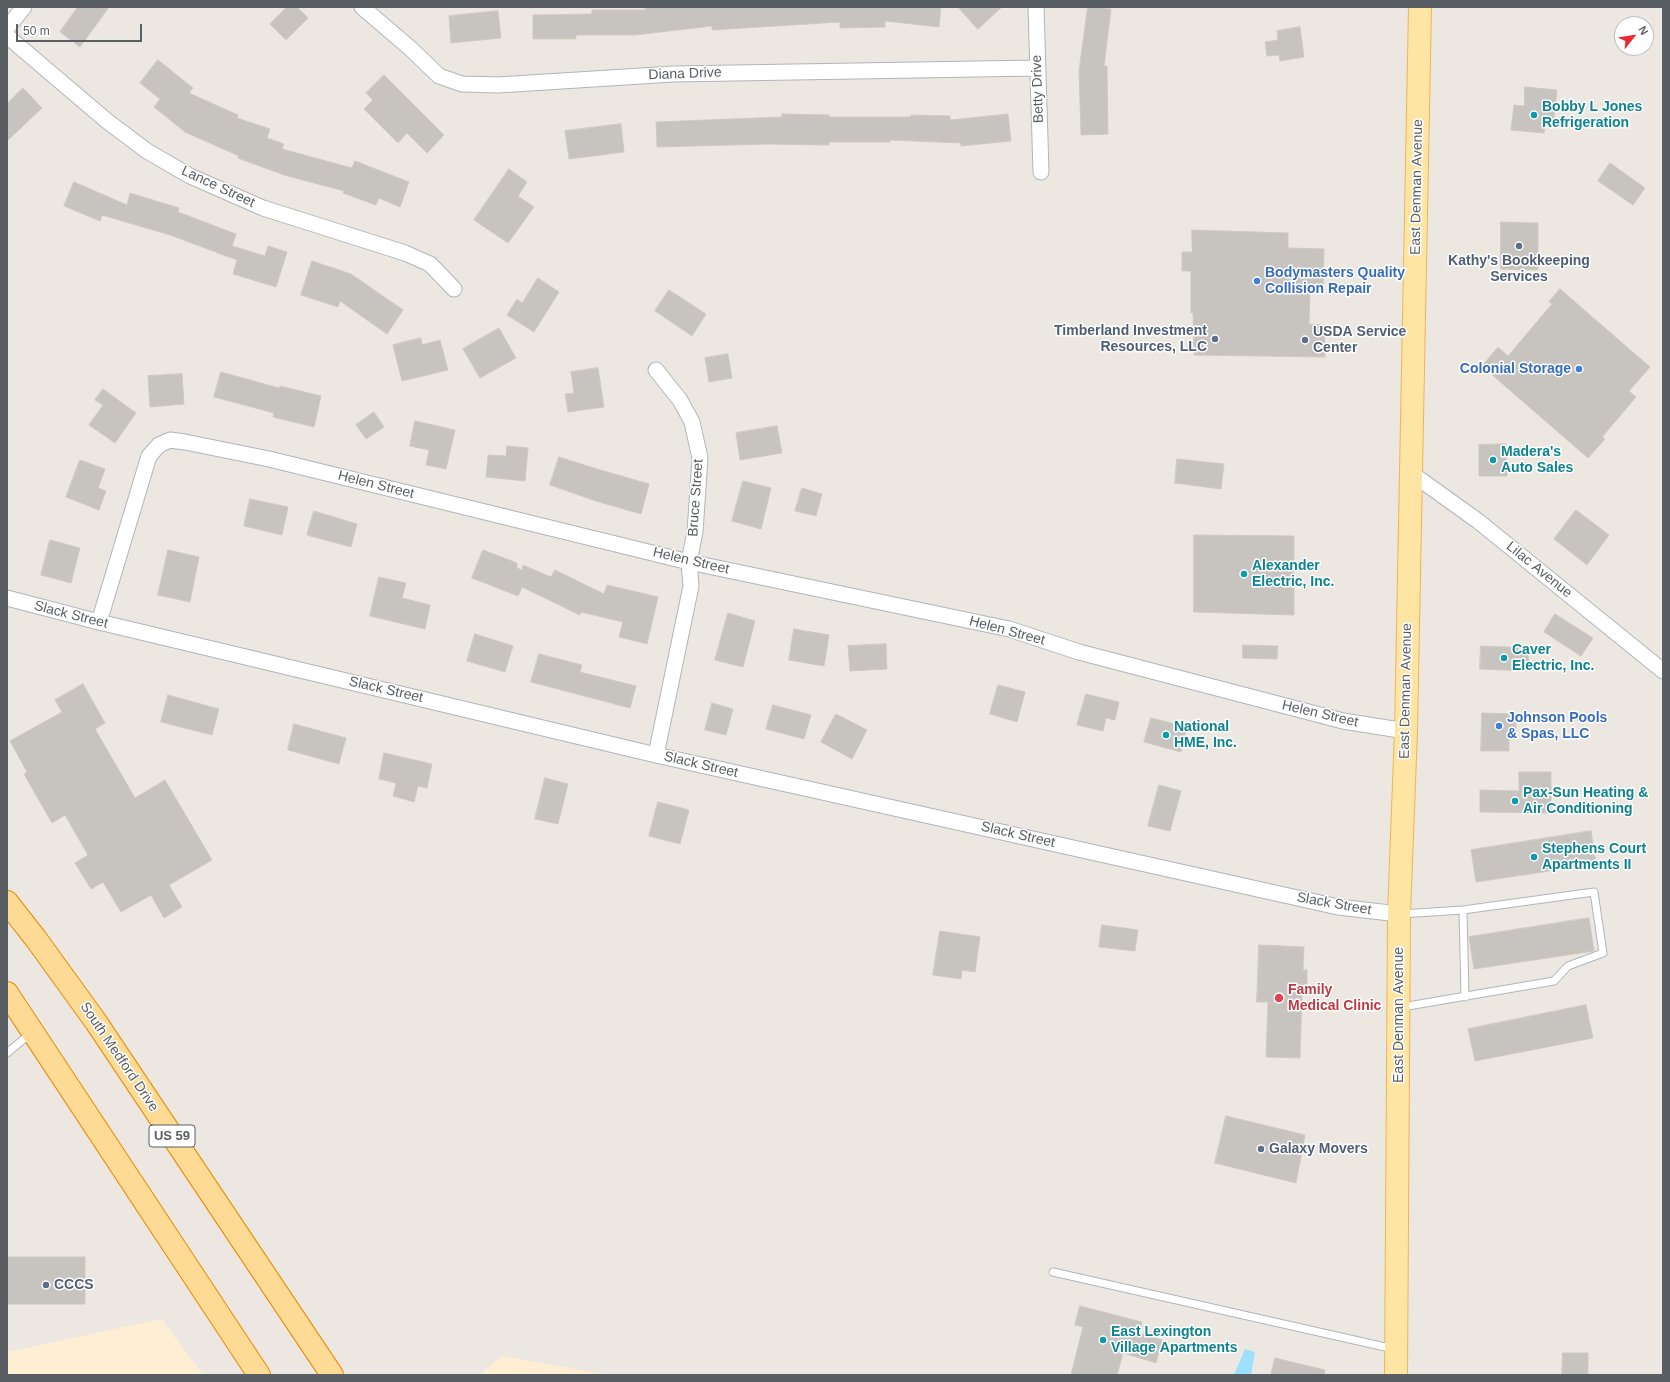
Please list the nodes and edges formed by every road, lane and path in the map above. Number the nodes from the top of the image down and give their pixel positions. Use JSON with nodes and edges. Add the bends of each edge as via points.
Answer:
{"nodes":[{"id":1,"x":24,"y":7,"type":"edge"},
{"id":2,"x":362,"y":7,"type":"edge"},
{"id":3,"x":1036,"y":7,"type":"edge"},
{"id":4,"x":1420,"y":7,"type":"edge"},
{"id":5,"x":7,"y":28,"type":"edge"},
{"id":6,"x":7,"y":36,"type":"edge"},
{"id":7,"x":1037,"y":68,"type":"junction"},
{"id":8,"x":1041,"y":172,"type":"dead end"},
{"id":9,"x":454,"y":289,"type":"dead end"},
{"id":10,"x":656,"y":370,"type":"dead end"},
{"id":11,"x":1411,"y":473,"type":"junction"},
{"id":12,"x":689,"y":562,"type":"junction"},
{"id":13,"x":7,"y":598,"type":"edge"},
{"id":14,"x":99,"y":622,"type":"junction"},
{"id":15,"x":1663,"y":672,"type":"edge"},
{"id":16,"x":1406,"y":731,"type":"junction"},
{"id":17,"x":656,"y":755,"type":"junction"},
{"id":18,"x":7,"y":902,"type":"edge"},
{"id":19,"x":1463,"y":910,"type":"junction"},
{"id":20,"x":1399,"y":914,"type":"junction"},
{"id":21,"x":7,"y":993,"type":"edge"},
{"id":22,"x":1465,"y":997,"type":"junction"},
{"id":23,"x":1399,"y":1008,"type":"junction"},
{"id":24,"x":33,"y":1032,"type":"junction"},
{"id":25,"x":7,"y":1053,"type":"edge"},
{"id":26,"x":1053,"y":1272,"type":"dead end"},
{"id":27,"x":1396,"y":1349,"type":"junction"},
{"id":28,"x":259,"y":1375,"type":"edge"},
{"id":29,"x":332,"y":1375,"type":"edge"},
{"id":30,"x":1396,"y":1375,"type":"edge"}],
"edges":[{"from":1,"to":5,"type":"street"},
{"from":2,"to":7,"type":"street","name":"Diana Drive","via":[[439,76],[462,84],[498,85],[674,74]]},
{"from":3,"to":7,"type":"street","name":"Betty Drive"},
{"from":4,"to":11,"type":"main road","name":"East Denman Avenue"},
{"from":6,"to":9,"type":"street","name":"Lance Street","via":[[107,121],[148,151],[190,176],[263,208],[430,264]]},
{"from":7,"to":8,"type":"street","name":"Betty Drive"},
{"from":10,"to":12,"type":"street","name":"Bruce Street","via":[[680,400],[692,422],[700,458],[695,532]]},
{"from":11,"to":15,"type":"street","name":"Lilac Avenue","via":[[1478,521]]},
{"from":11,"to":16,"type":"main road","name":"East Denman Avenue"},
{"from":12,"to":14,"type":"street","name":"Helen Street","via":[[269,459],[170,440],[159,445],[149,456]]},
{"from":12,"to":16,"type":"street","name":"Helen Street","via":[[1009,630],[1079,652],[1343,721]]},
{"from":12,"to":17,"type":"street","name":"Bruce Street","via":[[691,586]]},
{"from":13,"to":14,"type":"street","name":"Slack Street"},
{"from":14,"to":17,"type":"street","name":"Slack Street"},
{"from":16,"to":20,"type":"main road","name":"East Denman Avenue"},
{"from":17,"to":20,"type":"street","name":"Slack Street","via":[[1338,907]]},
{"from":18,"to":29,"type":"highway","name":"South Medford Drive","number":"US 59","via":[[96,1022]]},
{"from":19,"to":20,"type":"lane"},
{"from":19,"to":22,"type":"lane"},
{"from":19,"to":22,"type":"lane","via":[[1594,892],[1603,953],[1568,966],[1554,981]]},
{"from":20,"to":23,"type":"main road","name":"East Denman Avenue"},
{"from":21,"to":24,"type":"highway"},
{"from":22,"to":23,"type":"lane"},
{"from":23,"to":27,"type":"main road","name":"East Denman Avenue"},
{"from":24,"to":25,"type":"lane"},
{"from":24,"to":28,"type":"highway"},
{"from":26,"to":27,"type":"lane"},
{"from":27,"to":30,"type":"main road","name":"East Denman Avenue"}]}
